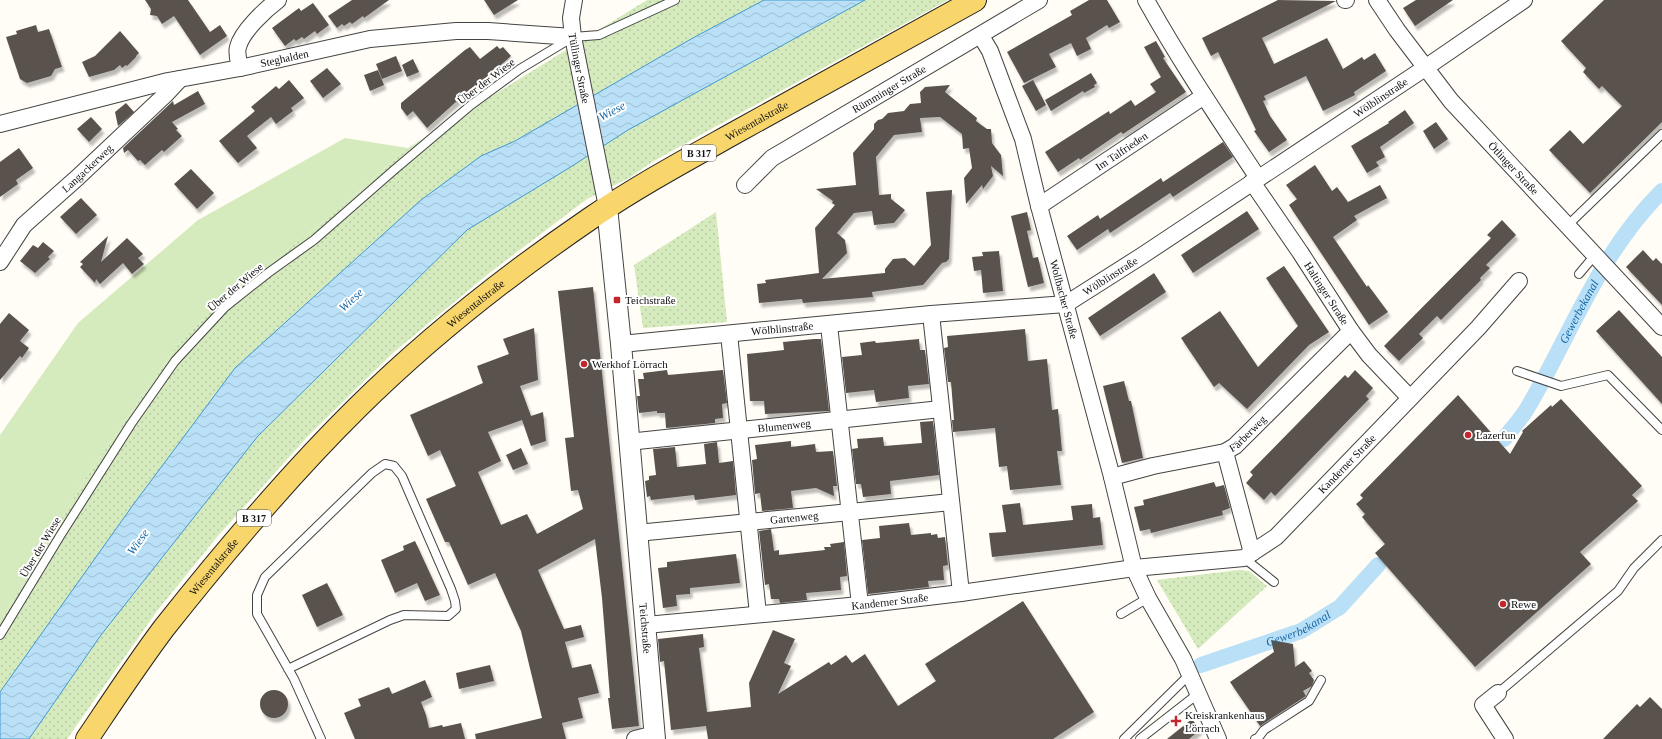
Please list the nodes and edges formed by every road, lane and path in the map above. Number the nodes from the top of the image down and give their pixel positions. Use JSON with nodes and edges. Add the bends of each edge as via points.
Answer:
{"nodes":[{"id":1,"x":278,"y":0,"type":"edge"},
{"id":2,"x":574,"y":0,"type":"edge"},
{"id":3,"x":675,"y":0,"type":"edge"},
{"id":4,"x":975,"y":0,"type":"edge"},
{"id":5,"x":1039,"y":0,"type":"edge"},
{"id":6,"x":1146,"y":0,"type":"edge"},
{"id":7,"x":1377,"y":0,"type":"edge"},
{"id":8,"x":1524,"y":0,"type":"edge"},
{"id":9,"x":981,"y":36,"type":"junction"},
{"id":10,"x":573,"y":37,"type":"junction"},
{"id":11,"x":240,"y":68,"type":"junction"},
{"id":12,"x":1425,"y":68,"type":"junction"},
{"id":13,"x":180,"y":79,"type":"junction"},
{"id":14,"x":1204,"y":96,"type":"junction"},
{"id":15,"x":0,"y":124,"type":"edge"},
{"id":16,"x":1662,"y":134,"type":"edge"},
{"id":17,"x":1255,"y":180,"type":"junction"},
{"id":18,"x":745,"y":185,"type":"dead end"},
{"id":19,"x":1039,"y":206,"type":"junction"},
{"id":20,"x":606,"y":207,"type":"junction"},
{"id":21,"x":1568,"y":225,"type":"junction"},
{"id":22,"x":1597,"y":257,"type":"junction"},
{"id":23,"x":0,"y":262,"type":"edge"},
{"id":24,"x":1579,"y":274,"type":"dead end"},
{"id":25,"x":1519,"y":281,"type":"dead end"},
{"id":26,"x":1066,"y":304,"type":"junction"},
{"id":27,"x":931,"y":314,"type":"junction"},
{"id":28,"x":829,"y":325,"type":"junction"},
{"id":29,"x":1662,"y":327,"type":"edge"},
{"id":30,"x":1351,"y":331,"type":"junction"},
{"id":31,"x":729,"y":334,"type":"junction"},
{"id":32,"x":621,"y":344,"type":"junction"},
{"id":33,"x":1517,"y":371,"type":"dead end"},
{"id":34,"x":1410,"y":398,"type":"junction"},
{"id":35,"x":941,"y":410,"type":"junction"},
{"id":36,"x":840,"y":420,"type":"junction"},
{"id":37,"x":1662,"y":430,"type":"edge"},
{"id":38,"x":738,"y":431,"type":"junction"},
{"id":39,"x":628,"y":442,"type":"junction"},
{"id":40,"x":1225,"y":452,"type":"junction"},
{"id":41,"x":1112,"y":477,"type":"junction"},
{"id":42,"x":951,"y":502,"type":"junction"},
{"id":43,"x":849,"y":512,"type":"junction"},
{"id":44,"x":748,"y":522,"type":"junction"},
{"id":45,"x":637,"y":533,"type":"junction"},
{"id":46,"x":1662,"y":540,"type":"edge"},
{"id":47,"x":1248,"y":556,"type":"junction"},
{"id":48,"x":1134,"y":568,"type":"junction"},
{"id":49,"x":1274,"y":582,"type":"dead end"},
{"id":50,"x":961,"y":593,"type":"junction"},
{"id":51,"x":1148,"y":598,"type":"junction"},
{"id":52,"x":860,"y":605,"type":"junction"},
{"id":53,"x":758,"y":614,"type":"junction"},
{"id":54,"x":1120,"y":614,"type":"dead end"},
{"id":55,"x":646,"y":625,"type":"junction"},
{"id":56,"x":0,"y":635,"type":"edge"},
{"id":57,"x":288,"y":669,"type":"junction"},
{"id":58,"x":1190,"y":674,"type":"junction"},
{"id":59,"x":1321,"y":680,"type":"dead end"},
{"id":60,"x":1199,"y":693,"type":"junction"},
{"id":61,"x":1498,"y":693,"type":"joint"},
{"id":62,"x":655,"y":737,"type":"edge"},
{"id":63,"x":1145,"y":738,"type":"edge"},
{"id":64,"x":86,"y":739,"type":"edge"},
{"id":65,"x":320,"y":739,"type":"edge"},
{"id":66,"x":634,"y":739,"type":"edge"},
{"id":67,"x":1124,"y":739,"type":"edge"},
{"id":68,"x":1218,"y":739,"type":"edge"},
{"id":69,"x":1255,"y":739,"type":"edge"},
{"id":70,"x":1505,"y":739,"type":"edge"}],
"edges":[{"from":1,"to":11,"type":"street","via":[[250,26],[238,47]]},
{"from":2,"to":10,"type":"street","name":"Tüllinger Straße"},
{"from":3,"to":10,"type":"lane","via":[[599,35]]},
{"from":4,"to":20,"type":"main road","name":"Wiesentalstraße","number":"B 317"},
{"from":5,"to":9,"type":"street","name":"Rümminger Straße"},
{"from":6,"to":14,"type":"street","name":"Haltinger Straße"},
{"from":7,"to":12,"type":"street","name":"Ötlinger Straße"},
{"from":8,"to":12,"type":"street","name":"Wölblinstraße"},
{"from":9,"to":18,"type":"street","name":"Rümminger Straße","via":[[772,158]]},
{"from":9,"to":19,"type":"street","name":"Wollbacher Straße","via":[[990,51],[1023,139]]},
{"from":10,"to":11,"type":"street","name":"Steghalden","via":[[456,31],[378,38]]},
{"from":10,"to":20,"type":"street","name":"Tüllinger Straße"},
{"from":10,"to":56,"type":"lane","name":"Über der Wiese","via":[[520,69],[471,105],[314,240],[226,307],[174,361],[131,424]]},
{"from":11,"to":13,"type":"street","name":"Steghalden"},
{"from":12,"to":17,"type":"street","name":"Wölblinstraße"},
{"from":12,"to":21,"type":"street","name":"Ötlinger Straße","via":[[1452,101]]},
{"from":13,"to":15,"type":"street","name":"Steghalden"},
{"from":13,"to":23,"type":"street","name":"Langackerweg","via":[[24,225]]},
{"from":14,"to":17,"type":"street","name":"Haltinger Straße"},
{"from":14,"to":19,"type":"street","name":"Im Talfrieden"},
{"from":16,"to":21,"type":"lane"},
{"from":17,"to":26,"type":"street","name":"Wölblinstraße"},
{"from":17,"to":30,"type":"street","name":"Haltinger Straße"},
{"from":19,"to":26,"type":"street","name":"Wollbacher Straße"},
{"from":20,"to":32,"type":"street","name":"Teichstraße"},
{"from":20,"to":64,"type":"main road","name":"Wiesentalstraße","number":"B 317","via":[[486,295],[421,350],[358,407],[296,470],[239,535],[162,631]]},
{"from":21,"to":22,"type":"street","name":"Ötlinger Straße"},
{"from":22,"to":24,"type":"lane"},
{"from":22,"to":29,"type":"street","name":"Ötlinger Straße"},
{"from":25,"to":34,"type":"street","name":"Kanderner Straße","via":[[1478,328]]},
{"from":26,"to":27,"type":"street","name":"Wölblinstraße"},
{"from":26,"to":41,"type":"street","name":"Wollbacher Straße"},
{"from":27,"to":28,"type":"street","name":"Wölblinstraße"},
{"from":27,"to":35,"type":"street"},
{"from":28,"to":31,"type":"street","name":"Wölblinstraße"},
{"from":28,"to":36,"type":"street"},
{"from":30,"to":34,"type":"street","name":"Haltinger Straße","via":[[1369,355]]},
{"from":30,"to":40,"type":"street","name":"Färberweg","via":[[1249,433]]},
{"from":31,"to":32,"type":"street","name":"Wölblinstraße"},
{"from":31,"to":38,"type":"street"},
{"from":32,"to":39,"type":"street","name":"Teichstraße"},
{"from":33,"to":37,"type":"lane","via":[[1561,386],[1608,375]]},
{"from":34,"to":47,"type":"street","name":"Kanderner Straße","via":[[1276,537]]},
{"from":35,"to":36,"type":"street","name":"Blumenweg"},
{"from":35,"to":42,"type":"street"},
{"from":36,"to":38,"type":"street","name":"Blumenweg"},
{"from":36,"to":43,"type":"street"},
{"from":38,"to":39,"type":"street","name":"Blumenweg"},
{"from":38,"to":44,"type":"street"},
{"from":39,"to":45,"type":"street","name":"Teichstraße"},
{"from":40,"to":41,"type":"street","name":"Färberweg"},
{"from":40,"to":47,"type":"street"},
{"from":41,"to":48,"type":"street","name":"Wollbacher Straße"},
{"from":42,"to":43,"type":"street","name":"Gartenweg"},
{"from":42,"to":50,"type":"street"},
{"from":43,"to":44,"type":"street","name":"Gartenweg"},
{"from":43,"to":52,"type":"street"},
{"from":44,"to":45,"type":"street","name":"Gartenweg"},
{"from":44,"to":53,"type":"street"},
{"from":45,"to":55,"type":"street","name":"Teichstraße"},
{"from":46,"to":61,"type":"lane","via":[[1634,568],[1618,591]]},
{"from":47,"to":48,"type":"street","name":"Kanderner Straße"},
{"from":47,"to":49,"type":"lane"},
{"from":48,"to":50,"type":"street","name":"Kanderner Straße"},
{"from":48,"to":51,"type":"street"},
{"from":50,"to":52,"type":"street","name":"Kanderner Straße"},
{"from":51,"to":54,"type":"lane"},
{"from":51,"to":58,"type":"street"},
{"from":52,"to":53,"type":"street","name":"Kanderner Straße"},
{"from":53,"to":55,"type":"street","name":"Kanderner Straße"},
{"from":55,"to":62,"type":"street","name":"Teichstraße"},
{"from":57,"to":57,"type":"lane","via":[[257,614],[257,595],[265,577],[372,472],[385,464],[394,466],[402,476],[456,600],[456,609],[448,616],[404,615]]},
{"from":57,"to":65,"type":"lane"},
{"from":58,"to":60,"type":"street"},
{"from":58,"to":67,"type":"lane"},
{"from":59,"to":69,"type":"lane","via":[[1309,701],[1264,730]]},
{"from":60,"to":63,"type":"lane"},
{"from":60,"to":68,"type":"street"},
{"from":61,"to":70,"type":"street","via":[[1483,705]]},
{"from":62,"to":66,"type":"street"}]}
